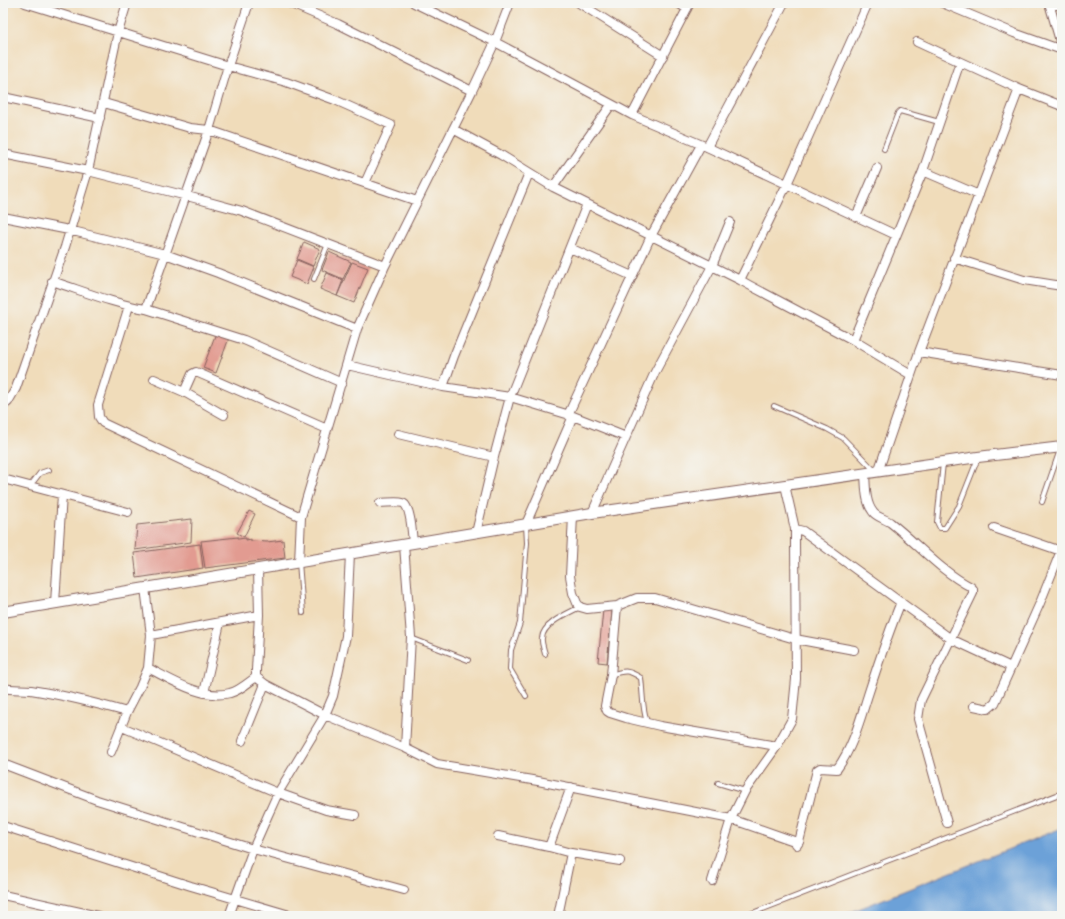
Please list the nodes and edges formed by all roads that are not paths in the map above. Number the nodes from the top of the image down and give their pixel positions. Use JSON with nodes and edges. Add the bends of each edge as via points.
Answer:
{"nodes":[{"id":1,"x":25,"y":3,"type":"edge"},
{"id":2,"x":126,"y":3,"type":"edge"},
{"id":3,"x":250,"y":3,"type":"edge"},
{"id":4,"x":288,"y":3,"type":"edge"},
{"id":5,"x":414,"y":3,"type":"edge"},
{"id":6,"x":510,"y":3,"type":"edge"},
{"id":7,"x":579,"y":3,"type":"edge"},
{"id":8,"x":678,"y":3,"type":"edge"},
{"id":9,"x":784,"y":3,"type":"edge"},
{"id":10,"x":868,"y":3,"type":"edge"},
{"id":11,"x":942,"y":3,"type":"edge"},
{"id":12,"x":1049,"y":3,"type":"edge"},
{"id":13,"x":689,"y":6,"type":"edge"},
{"id":14,"x":1062,"y":6,"type":"edge"},
{"id":15,"x":118,"y":32,"type":"junction"},
{"id":16,"x":495,"y":42,"type":"junction"},
{"id":17,"x":917,"y":42,"type":"dead end"},
{"id":18,"x":1062,"y":49,"type":"edge"},
{"id":19,"x":663,"y":56,"type":"junction"},
{"id":20,"x":960,"y":62,"type":"junction"},
{"id":21,"x":228,"y":66,"type":"junction"},
{"id":22,"x":1018,"y":89,"type":"junction"},
{"id":23,"x":472,"y":91,"type":"junction"},
{"id":24,"x":3,"y":97,"type":"edge"},
{"id":25,"x":104,"y":103,"type":"junction"},
{"id":26,"x":611,"y":105,"type":"junction"},
{"id":27,"x":1062,"y":106,"type":"edge"},
{"id":28,"x":632,"y":115,"type":"junction"},
{"id":29,"x":100,"y":118,"type":"junction"},
{"id":30,"x":939,"y":122,"type":"junction"},
{"id":31,"x":453,"y":129,"type":"junction"},
{"id":32,"x":209,"y":130,"type":"junction"},
{"id":33,"x":704,"y":146,"type":"junction"},
{"id":34,"x":884,"y":149,"type":"dead end"},
{"id":35,"x":3,"y":154,"type":"edge"},
{"id":36,"x":877,"y":168,"type":"dead end"},
{"id":37,"x":88,"y":171,"type":"junction"},
{"id":38,"x":923,"y":171,"type":"junction"},
{"id":39,"x":529,"y":173,"type":"junction"},
{"id":40,"x":365,"y":182,"type":"junction"},
{"id":41,"x":787,"y":184,"type":"junction"},
{"id":42,"x":553,"y":187,"type":"junction"},
{"id":43,"x":979,"y":195,"type":"junction"},
{"id":44,"x":187,"y":196,"type":"junction"},
{"id":45,"x":417,"y":201,"type":"junction"},
{"id":46,"x":587,"y":204,"type":"junction"},
{"id":47,"x":3,"y":217,"type":"edge"},
{"id":48,"x":856,"y":217,"type":"junction"},
{"id":49,"x":730,"y":222,"type":"dead end"},
{"id":50,"x":70,"y":230,"type":"junction"},
{"id":51,"x":896,"y":235,"type":"junction"},
{"id":52,"x":651,"y":236,"type":"junction"},
{"id":53,"x":328,"y":244,"type":"junction"},
{"id":54,"x":570,"y":248,"type":"junction"},
{"id":55,"x":165,"y":254,"type":"junction"},
{"id":56,"x":954,"y":258,"type":"junction"},
{"id":57,"x":385,"y":266,"type":"junction"},
{"id":58,"x":712,"y":266,"type":"junction"},
{"id":59,"x":632,"y":276,"type":"junction"},
{"id":60,"x":314,"y":279,"type":"dead end"},
{"id":61,"x":740,"y":280,"type":"junction"},
{"id":62,"x":52,"y":281,"type":"junction"},
{"id":63,"x":1062,"y":286,"type":"edge"},
{"id":64,"x":129,"y":306,"type":"junction"},
{"id":65,"x":146,"y":309,"type":"junction"},
{"id":66,"x":357,"y":329,"type":"junction"},
{"id":67,"x":853,"y":340,"type":"junction"},
{"id":68,"x":919,"y":352,"type":"junction"},
{"id":69,"x":347,"y":366,"type":"junction"},
{"id":70,"x":1062,"y":375,"type":"edge"},
{"id":71,"x":911,"y":376,"type":"junction"},
{"id":72,"x":154,"y":379,"type":"dead end"},
{"id":73,"x":342,"y":383,"type":"junction"},
{"id":74,"x":443,"y":387,"type":"junction"},
{"id":75,"x":184,"y":392,"type":"junction"},
{"id":76,"x":510,"y":397,"type":"junction"},
{"id":77,"x":3,"y":406,"type":"edge"},
{"id":78,"x":774,"y":406,"type":"dead end"},
{"id":79,"x":224,"y":415,"type":"dead end"},
{"id":80,"x":571,"y":416,"type":"junction"},
{"id":81,"x":327,"y":429,"type":"junction"},
{"id":82,"x":398,"y":434,"type":"dead end"},
{"id":83,"x":626,"y":437,"type":"junction"},
{"id":84,"x":1062,"y":447,"type":"edge"},
{"id":85,"x":494,"y":456,"type":"junction"},
{"id":86,"x":978,"y":457,"type":"junction"},
{"id":87,"x":943,"y":462,"type":"junction"},
{"id":88,"x":49,"y":470,"type":"dead end"},
{"id":89,"x":877,"y":472,"type":"junction"},
{"id":90,"x":865,"y":474,"type":"junction"},
{"id":91,"x":3,"y":480,"type":"edge"},
{"id":92,"x":785,"y":485,"type":"junction"},
{"id":93,"x":30,"y":486,"type":"junction"},
{"id":94,"x":62,"y":495,"type":"junction"},
{"id":95,"x":1042,"y":502,"type":"dead end"},
{"id":96,"x":380,"y":503,"type":"dead end"},
{"id":97,"x":128,"y":512,"type":"dead end"},
{"id":98,"x":592,"y":513,"type":"junction"},
{"id":99,"x":573,"y":516,"type":"junction"},
{"id":100,"x":301,"y":517,"type":"junction"},
{"id":101,"x":526,"y":524,"type":"junction"},
{"id":102,"x":994,"y":528,"type":"dead end"},
{"id":103,"x":795,"y":529,"type":"junction"},
{"id":104,"x":476,"y":533,"type":"junction"},
{"id":105,"x":409,"y":544,"type":"junction"},
{"id":106,"x":1062,"y":549,"type":"edge"},
{"id":107,"x":350,"y":554,"type":"junction"},
{"id":108,"x":299,"y":562,"type":"junction"},
{"id":109,"x":258,"y":569,"type":"junction"},
{"id":110,"x":145,"y":588,"type":"junction"},
{"id":111,"x":901,"y":602,"type":"junction"},
{"id":112,"x":55,"y":603,"type":"junction"},
{"id":113,"x":617,"y":606,"type":"junction"},
{"id":114,"x":580,"y":607,"type":"junction"},
{"id":115,"x":3,"y":612,"type":"edge"},
{"id":116,"x":303,"y":614,"type":"dead end"},
{"id":117,"x":259,"y":615,"type":"junction"},
{"id":118,"x":220,"y":623,"type":"junction"},
{"id":119,"x":151,"y":635,"type":"junction"},
{"id":120,"x":411,"y":637,"type":"junction"},
{"id":121,"x":795,"y":638,"type":"junction"},
{"id":122,"x":950,"y":638,"type":"junction"},
{"id":123,"x":854,"y":650,"type":"dead end"},
{"id":124,"x":545,"y":654,"type":"dead end"},
{"id":125,"x":468,"y":660,"type":"dead end"},
{"id":126,"x":1011,"y":667,"type":"junction"},
{"id":127,"x":148,"y":668,"type":"junction"},
{"id":128,"x":611,"y":675,"type":"junction"},
{"id":129,"x":256,"y":677,"type":"junction"},
{"id":130,"x":265,"y":684,"type":"junction"},
{"id":131,"x":3,"y":688,"type":"edge"},
{"id":132,"x":204,"y":693,"type":"junction"},
{"id":133,"x":526,"y":696,"type":"dead end"},
{"id":134,"x":974,"y":706,"type":"dead end"},
{"id":135,"x":126,"y":712,"type":"junction"},
{"id":136,"x":325,"y":715,"type":"junction"},
{"id":137,"x":648,"y":722,"type":"junction"},
{"id":138,"x":122,"y":727,"type":"junction"},
{"id":139,"x":242,"y":741,"type":"dead end"},
{"id":140,"x":777,"y":746,"type":"junction"},
{"id":141,"x":405,"y":748,"type":"junction"},
{"id":142,"x":111,"y":752,"type":"dead end"},
{"id":143,"x":3,"y":764,"type":"edge"},
{"id":144,"x":718,"y":783,"type":"dead end"},
{"id":145,"x":571,"y":787,"type":"junction"},
{"id":146,"x":745,"y":791,"type":"junction"},
{"id":147,"x":278,"y":793,"type":"junction"},
{"id":148,"x":1062,"y":793,"type":"edge"},
{"id":149,"x":356,"y":815,"type":"dead end"},
{"id":150,"x":731,"y":820,"type":"junction"},
{"id":151,"x":947,"y":823,"type":"dead end"},
{"id":152,"x":3,"y":826,"type":"edge"},
{"id":153,"x":498,"y":836,"type":"dead end"},
{"id":154,"x":549,"y":847,"type":"junction"},
{"id":155,"x":253,"y":849,"type":"junction"},
{"id":156,"x":570,"y":853,"type":"junction"},
{"id":157,"x":620,"y":860,"type":"dead end"},
{"id":158,"x":712,"y":881,"type":"dead end"},
{"id":159,"x":404,"y":890,"type":"dead end"},
{"id":160,"x":3,"y":894,"type":"edge"},
{"id":161,"x":235,"y":900,"type":"junction"},
{"id":162,"x":98,"y":916,"type":"edge"},
{"id":163,"x":229,"y":916,"type":"edge"},
{"id":164,"x":293,"y":916,"type":"edge"},
{"id":165,"x":558,"y":916,"type":"edge"},
{"id":166,"x":745,"y":916,"type":"edge"}],
"edges":[{"from":1,"to":15,"type":"street"},
{"from":2,"to":15,"type":"street"},
{"from":3,"to":21,"type":"street"},
{"from":4,"to":23,"type":"street","via":[[338,24]]},
{"from":5,"to":16,"type":"street"},
{"from":6,"to":16,"type":"street"},
{"from":7,"to":19,"type":"street"},
{"from":8,"to":13,"type":"street"},
{"from":9,"to":33,"type":"street"},
{"from":10,"to":41,"type":"street"},
{"from":11,"to":18,"type":"street","via":[[1014,33]]},
{"from":12,"to":14,"type":"street"},
{"from":12,"to":18,"type":"street"},
{"from":13,"to":19,"type":"street"},
{"from":15,"to":21,"type":"street"},
{"from":15,"to":25,"type":"street"},
{"from":16,"to":23,"type":"street"},
{"from":16,"to":26,"type":"street"},
{"from":17,"to":20,"type":"street"},
{"from":19,"to":28,"type":"street"},
{"from":20,"to":22,"type":"street"},
{"from":20,"to":30,"type":"street"},
{"from":21,"to":32,"type":"street"},
{"from":21,"to":40,"type":"street","via":[[286,82],[391,125]]},
{"from":22,"to":27,"type":"street"},
{"from":22,"to":43,"type":"street"},
{"from":23,"to":31,"type":"street"},
{"from":24,"to":29,"type":"street"},
{"from":25,"to":29,"type":"street"},
{"from":25,"to":32,"type":"street","via":[[190,128]]},
{"from":26,"to":28,"type":"street"},
{"from":26,"to":42,"type":"street"},
{"from":28,"to":33,"type":"street"},
{"from":29,"to":37,"type":"street"},
{"from":30,"to":34,"type":"lane","via":[[900,111]]},
{"from":30,"to":38,"type":"street"},
{"from":31,"to":39,"type":"street"},
{"from":31,"to":45,"type":"street"},
{"from":32,"to":40,"type":"street"},
{"from":32,"to":44,"type":"street"},
{"from":33,"to":41,"type":"street"},
{"from":33,"to":52,"type":"street"},
{"from":35,"to":37,"type":"street"},
{"from":36,"to":48,"type":"street"},
{"from":37,"to":44,"type":"street"},
{"from":37,"to":50,"type":"street"},
{"from":38,"to":43,"type":"street"},
{"from":38,"to":51,"type":"street"},
{"from":39,"to":42,"type":"street"},
{"from":39,"to":74,"type":"street"},
{"from":40,"to":45,"type":"street"},
{"from":41,"to":48,"type":"street"},
{"from":41,"to":61,"type":"street"},
{"from":42,"to":46,"type":"street"},
{"from":43,"to":56,"type":"street"},
{"from":44,"to":53,"type":"street","via":[[242,211]]},
{"from":44,"to":55,"type":"street"},
{"from":45,"to":57,"type":"street"},
{"from":46,"to":52,"type":"street"},
{"from":46,"to":54,"type":"street"},
{"from":47,"to":50,"type":"street"},
{"from":48,"to":51,"type":"street"},
{"from":49,"to":58,"type":"street"},
{"from":50,"to":55,"type":"street"},
{"from":50,"to":62,"type":"street"},
{"from":51,"to":67,"type":"street"},
{"from":52,"to":58,"type":"street"},
{"from":52,"to":59,"type":"street"},
{"from":53,"to":57,"type":"street"},
{"from":53,"to":60,"type":"lane"},
{"from":54,"to":59,"type":"street"},
{"from":54,"to":76,"type":"street"},
{"from":55,"to":65,"type":"street"},
{"from":55,"to":66,"type":"street"},
{"from":56,"to":63,"type":"street","via":[[1024,280]]},
{"from":56,"to":68,"type":"street"},
{"from":57,"to":66,"type":"street"},
{"from":58,"to":61,"type":"street"},
{"from":58,"to":83,"type":"street","via":[[655,372]]},
{"from":59,"to":80,"type":"street"},
{"from":61,"to":67,"type":"street"},
{"from":62,"to":64,"type":"street"},
{"from":62,"to":77,"type":"street","via":[[16,388]]},
{"from":64,"to":65,"type":"street"},
{"from":64,"to":100,"type":"street","via":[[98,405],[99,417],[103,423]]},
{"from":65,"to":73,"type":"street","via":[[244,340]]},
{"from":66,"to":69,"type":"street"},
{"from":67,"to":71,"type":"street"},
{"from":68,"to":70,"type":"street"},
{"from":68,"to":71,"type":"street"},
{"from":69,"to":73,"type":"street"},
{"from":69,"to":74,"type":"street"},
{"from":71,"to":89,"type":"street"},
{"from":72,"to":75,"type":"street"},
{"from":73,"to":81,"type":"street"},
{"from":74,"to":76,"type":"street"},
{"from":75,"to":79,"type":"street"},
{"from":75,"to":81,"type":"street","via":[[192,374],[196,372]]},
{"from":76,"to":80,"type":"street"},
{"from":76,"to":85,"type":"street"},
{"from":78,"to":89,"type":"lane","via":[[843,438]]},
{"from":80,"to":83,"type":"street"},
{"from":80,"to":101,"type":"street"},
{"from":81,"to":100,"type":"street"},
{"from":82,"to":85,"type":"street"},
{"from":83,"to":98,"type":"street"},
{"from":84,"to":86,"type":"street"},
{"from":84,"to":95,"type":"lane"},
{"from":85,"to":104,"type":"street"},
{"from":86,"to":87,"type":"street"},
{"from":86,"to":87,"type":"lane","via":[[959,506],[945,528],[940,528],[937,522]]},
{"from":87,"to":89,"type":"street"},
{"from":88,"to":93,"type":"lane","via":[[40,473]]},
{"from":89,"to":90,"type":"street"},
{"from":90,"to":92,"type":"street"},
{"from":90,"to":122,"type":"street","via":[[868,504],[874,514],[886,519],[949,574],[973,589]]},
{"from":91,"to":93,"type":"street"},
{"from":92,"to":98,"type":"street"},
{"from":92,"to":103,"type":"street"},
{"from":93,"to":94,"type":"street"},
{"from":94,"to":97,"type":"street"},
{"from":94,"to":112,"type":"street"},
{"from":96,"to":105,"type":"street","via":[[402,503],[407,506]]},
{"from":98,"to":99,"type":"street"},
{"from":99,"to":101,"type":"street"},
{"from":99,"to":114,"type":"street","via":[[570,576],[573,593]]},
{"from":100,"to":108,"type":"street"},
{"from":101,"to":104,"type":"street"},
{"from":101,"to":133,"type":"lane","via":[[527,542],[520,623],[511,650],[510,669]]},
{"from":102,"to":106,"type":"street"},
{"from":103,"to":111,"type":"street","via":[[803,531]]},
{"from":103,"to":121,"type":"street"},
{"from":104,"to":105,"type":"street"},
{"from":105,"to":107,"type":"street"},
{"from":105,"to":120,"type":"street"},
{"from":106,"to":126,"type":"street"},
{"from":107,"to":108,"type":"street"},
{"from":107,"to":136,"type":"street","via":[[346,636],[333,696]]},
{"from":108,"to":109,"type":"street"},
{"from":108,"to":116,"type":"lane"},
{"from":109,"to":110,"type":"street"},
{"from":109,"to":117,"type":"street"},
{"from":110,"to":112,"type":"street"},
{"from":110,"to":119,"type":"street"},
{"from":111,"to":122,"type":"street"},
{"from":111,"to":150,"type":"street","via":[[888,632],[856,734],[848,751],[837,769],[817,770],[797,845],[794,841]]},
{"from":112,"to":115,"type":"street"},
{"from":113,"to":114,"type":"street","via":[[587,609]]},
{"from":113,"to":121,"type":"street","via":[[637,598],[656,598]]},
{"from":113,"to":128,"type":"street"},
{"from":114,"to":124,"type":"lane","via":[[545,629],[542,637]]},
{"from":117,"to":118,"type":"street"},
{"from":117,"to":129,"type":"street"},
{"from":118,"to":119,"type":"street"},
{"from":118,"to":132,"type":"street"},
{"from":119,"to":127,"type":"street"},
{"from":120,"to":125,"type":"lane"},
{"from":120,"to":141,"type":"street"},
{"from":121,"to":123,"type":"street"},
{"from":121,"to":140,"type":"street","via":[[796,679],[792,719]]},
{"from":122,"to":126,"type":"street"},
{"from":122,"to":151,"type":"street","via":[[921,700],[918,719]]},
{"from":126,"to":134,"type":"street","via":[[995,703],[988,709]]},
{"from":127,"to":132,"type":"street"},
{"from":127,"to":135,"type":"street"},
{"from":128,"to":137,"type":"lane","via":[[632,671],[641,678],[643,706]]},
{"from":128,"to":137,"type":"street","via":[[605,706],[607,711]]},
{"from":129,"to":130,"type":"street"},
{"from":129,"to":132,"type":"street","via":[[230,693]]},
{"from":130,"to":136,"type":"street"},
{"from":130,"to":139,"type":"street"},
{"from":131,"to":135,"type":"street","via":[[60,695]]},
{"from":135,"to":138,"type":"street"},
{"from":136,"to":141,"type":"street"},
{"from":136,"to":147,"type":"street"},
{"from":137,"to":140,"type":"street"},
{"from":138,"to":142,"type":"street"},
{"from":138,"to":147,"type":"street"},
{"from":140,"to":146,"type":"street"},
{"from":141,"to":145,"type":"street","via":[[437,764]]},
{"from":143,"to":155,"type":"street","via":[[97,800]]},
{"from":144,"to":146,"type":"lane"},
{"from":145,"to":150,"type":"street"},
{"from":145,"to":154,"type":"street"},
{"from":146,"to":150,"type":"street"},
{"from":147,"to":149,"type":"street","via":[[326,810]]},
{"from":147,"to":155,"type":"street"},
{"from":148,"to":166,"type":"lane"},
{"from":150,"to":158,"type":"street"},
{"from":152,"to":161,"type":"street"},
{"from":153,"to":154,"type":"street"},
{"from":154,"to":156,"type":"street"},
{"from":155,"to":159,"type":"street"},
{"from":155,"to":161,"type":"street"},
{"from":156,"to":157,"type":"street"},
{"from":156,"to":165,"type":"street"},
{"from":160,"to":162,"type":"street"},
{"from":161,"to":163,"type":"street"},
{"from":161,"to":164,"type":"street"}]}
